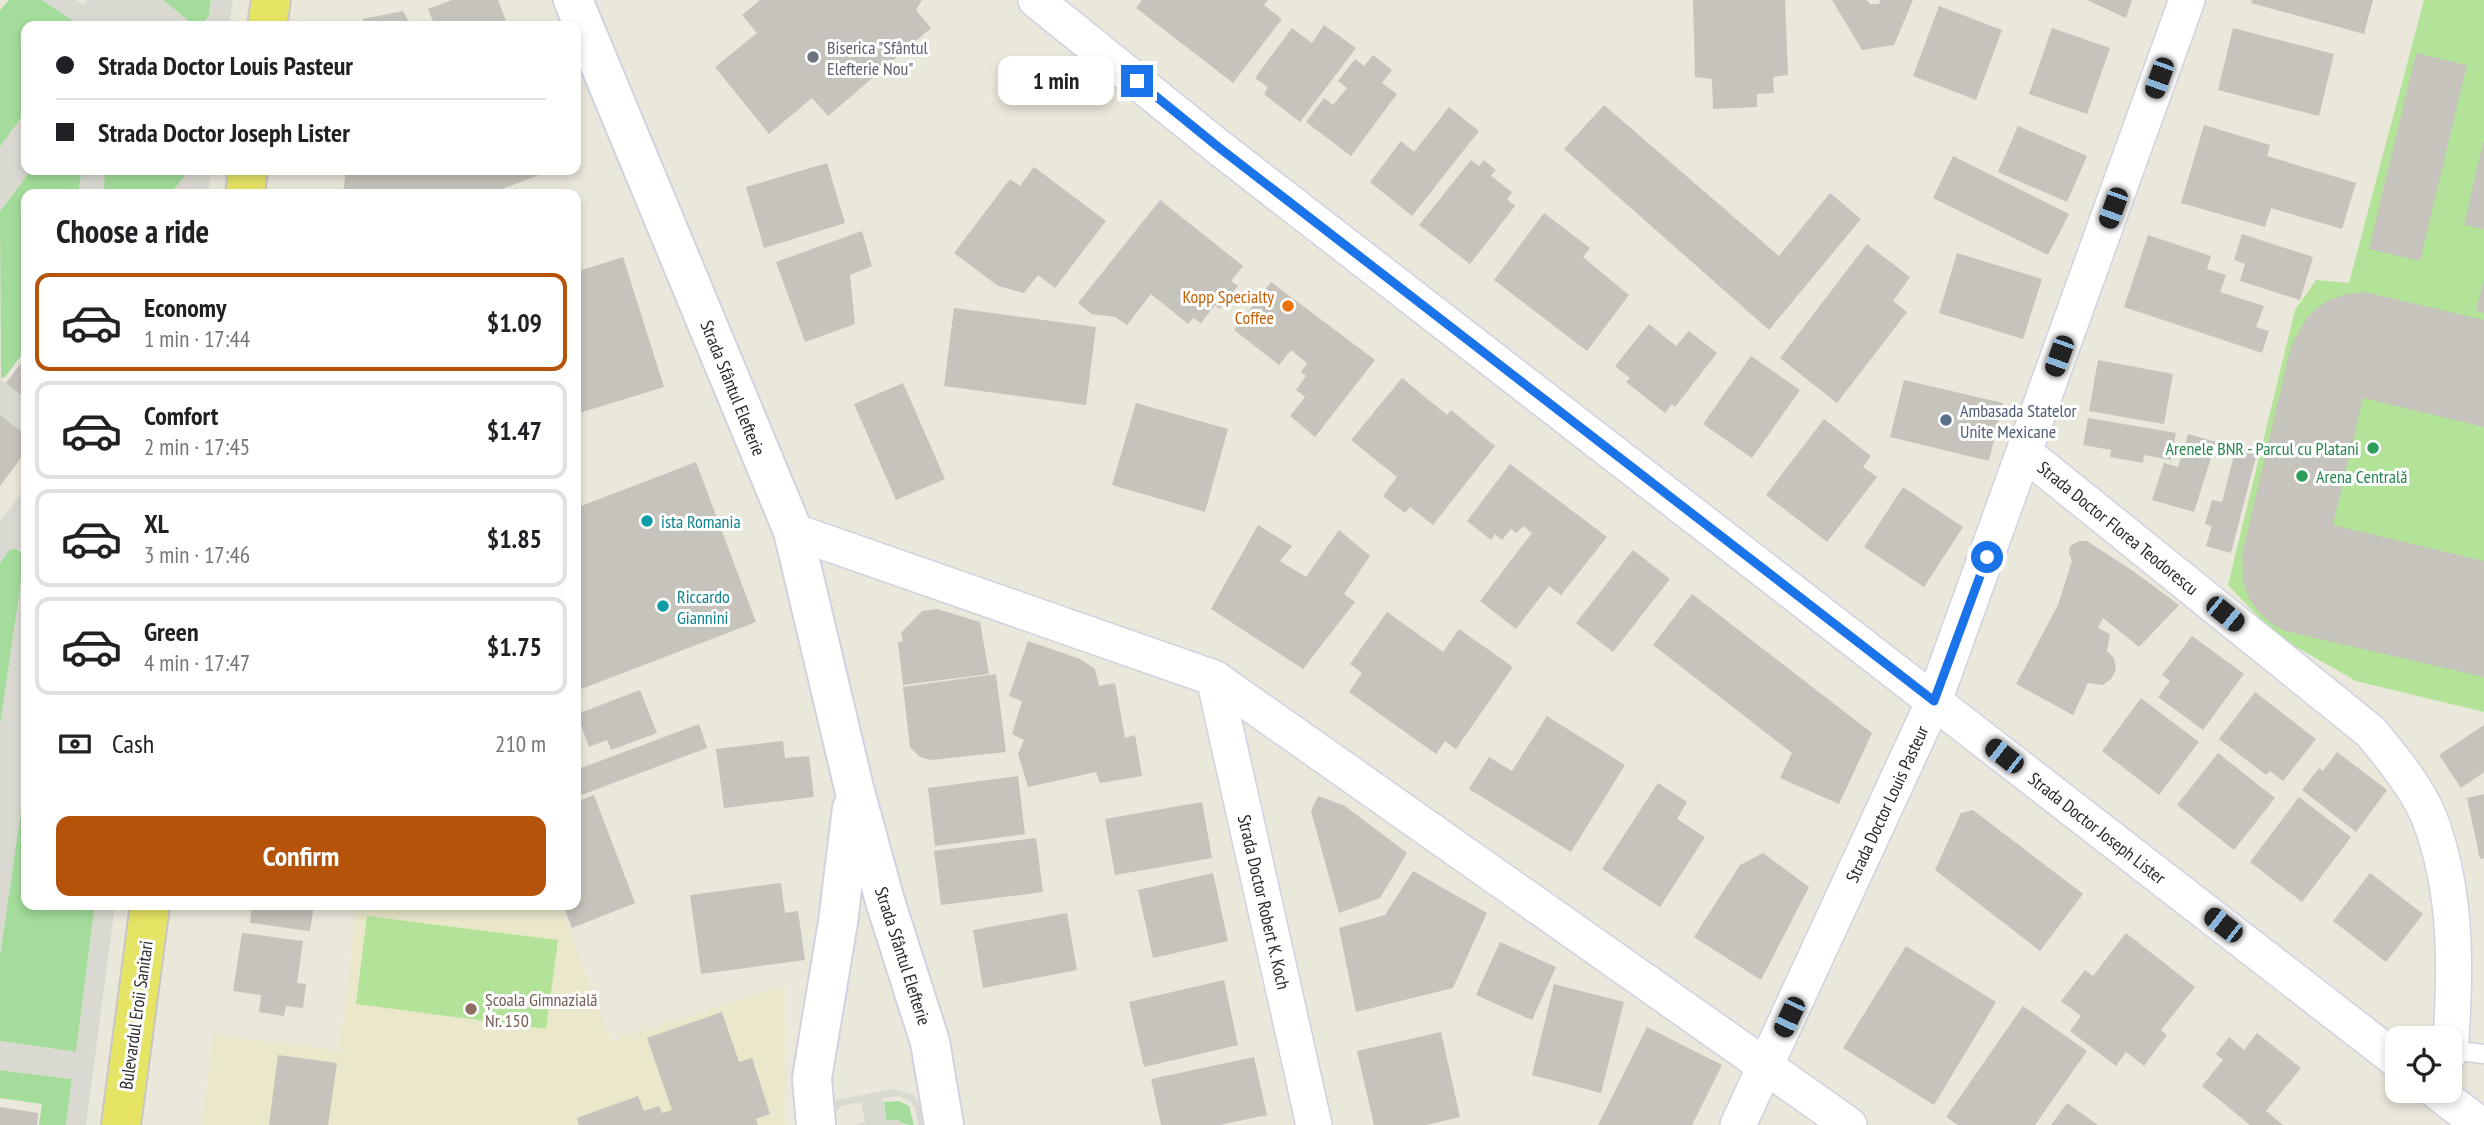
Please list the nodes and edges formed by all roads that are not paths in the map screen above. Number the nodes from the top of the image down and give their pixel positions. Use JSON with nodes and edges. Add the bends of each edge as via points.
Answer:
{"nodes":[{"id":1,"x":271,"y":0,"type":"edge"},
{"id":2,"x":573,"y":0,"type":"edge"},
{"id":3,"x":1036,"y":0,"type":"edge"},
{"id":4,"x":2187,"y":0,"type":"edge"},
{"id":5,"x":268,"y":21,"type":"edge"},
{"id":6,"x":2025,"y":453,"type":"junction"},
{"id":7,"x":793,"y":531,"type":"junction"},
{"id":8,"x":1214,"y":678,"type":"junction"},
{"id":9,"x":1934,"y":701,"type":"junction"},
{"id":10,"x":854,"y":788,"type":"junction"},
{"id":11,"x":149,"y":910,"type":"edge"},
{"id":12,"x":2451,"y":1026,"type":"edge"},
{"id":13,"x":2385,"y":1051,"type":"edge"},
{"id":14,"x":2462,"y":1052,"type":"edge"},
{"id":15,"x":2484,"y":1054,"type":"edge"},
{"id":16,"x":1765,"y":1066,"type":"junction"},
{"id":17,"x":2445,"y":1103,"type":"edge"},
{"id":18,"x":121,"y":1125,"type":"edge"},
{"id":19,"x":816,"y":1125,"type":"edge"},
{"id":20,"x":944,"y":1125,"type":"edge"},
{"id":21,"x":1314,"y":1125,"type":"edge"},
{"id":22,"x":1738,"y":1125,"type":"edge"},
{"id":23,"x":1849,"y":1125,"type":"edge"},
{"id":24,"x":2480,"y":1125,"type":"edge"}],
"edges":[{"from":1,"to":5,"type":"main road"},
{"from":2,"to":7,"type":"street","name":"Strada Sfântul Elefterie"},
{"from":3,"to":9,"type":"street","name":"Strada Doctor Joseph Lister","via":[[1217,146]]},
{"from":4,"to":6,"type":"street","name":"Strada Doctor Louis Pasteur"},
{"from":6,"to":9,"type":"street","name":"Strada Doctor Louis Pasteur"},
{"from":6,"to":12,"type":"street","name":"Strada Doctor Florea Teodorescu","via":[[2371,732],[2402,771],[2428,816],[2445,873],[2454,934]]},
{"from":7,"to":8,"type":"street"},
{"from":7,"to":10,"type":"street","name":"Strada Sfântul Elefterie"},
{"from":8,"to":16,"type":"street"},
{"from":8,"to":21,"type":"street","name":"Strada Doctor Robert K. Koch"},
{"from":9,"to":13,"type":"street","name":"Strada Doctor Joseph Lister"},
{"from":9,"to":16,"type":"street","name":"Strada Doctor Louis Pasteur"},
{"from":10,"to":19,"type":"street","name":"Strada Sfântul Elefterie","via":[[813,1078]]},
{"from":10,"to":20,"type":"street","name":"Strada Sfântul Elefterie","via":[[930,1042]]},
{"from":11,"to":18,"type":"main road","name":"Bulevardul Eroii Sanitari"},
{"from":14,"to":15,"type":"lane"},
{"from":16,"to":22,"type":"street","name":"Strada Doctor Louis Pasteur"},
{"from":16,"to":23,"type":"street"},
{"from":17,"to":24,"type":"street"}]}
